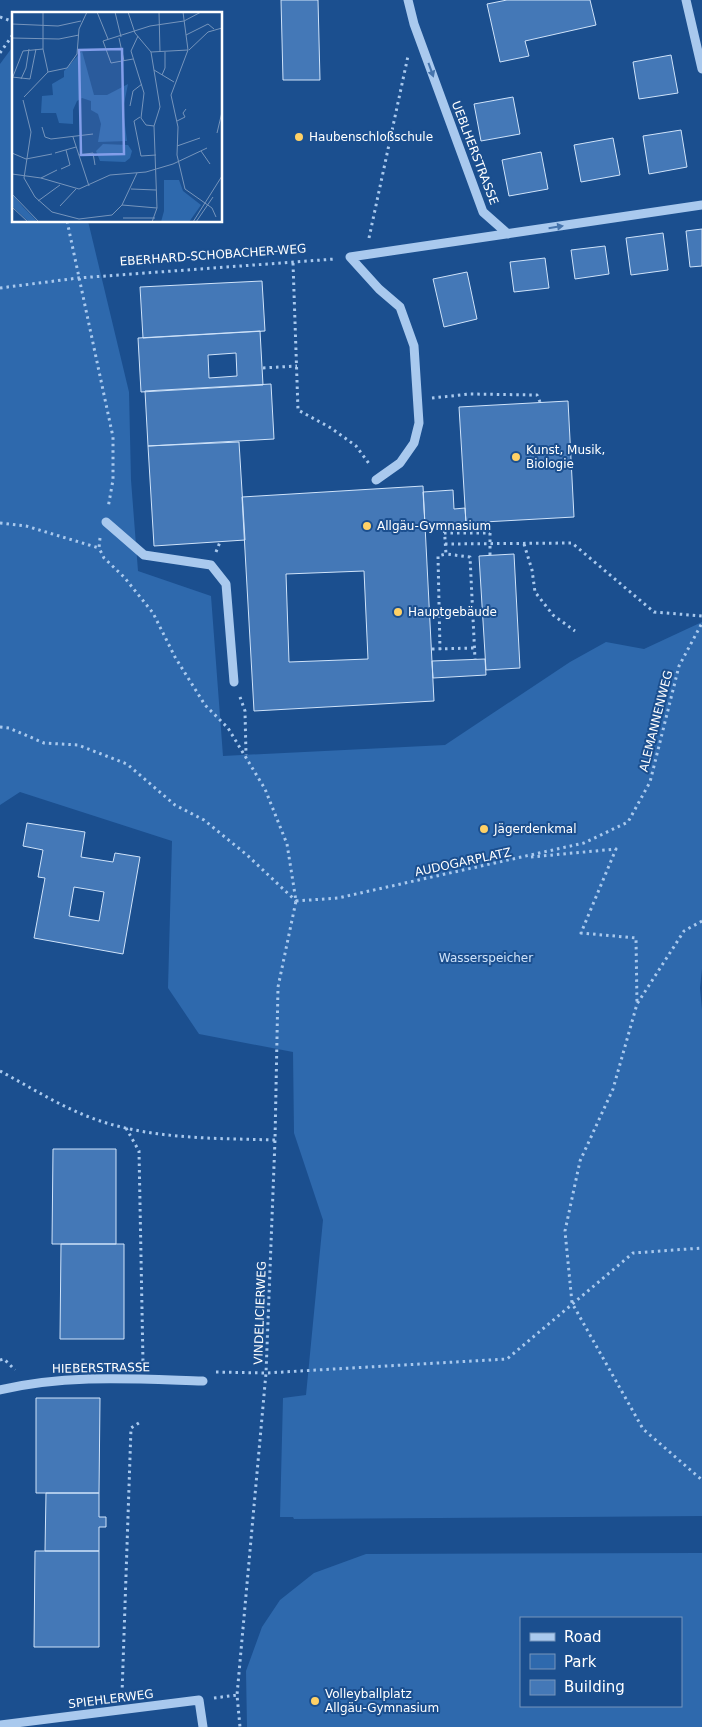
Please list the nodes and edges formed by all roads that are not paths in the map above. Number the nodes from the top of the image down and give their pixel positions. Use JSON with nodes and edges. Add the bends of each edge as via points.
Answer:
{"nodes":[{"id":1,"x":408,"y":0,"type":"edge"},
{"id":2,"x":686,"y":0,"type":"edge"},
{"id":3,"x":702,"y":69,"type":"edge"},
{"id":4,"x":702,"y":204,"type":"edge"},
{"id":5,"x":508,"y":234,"type":"junction"},
{"id":6,"x":376,"y":480,"type":"road end"},
{"id":7,"x":106,"y":522,"type":"dead end"},
{"id":8,"x":234,"y":682,"type":"road end"},
{"id":9,"x":203,"y":1381,"type":"dead end"},
{"id":10,"x":0,"y":1390,"type":"edge"},
{"id":11,"x":0,"y":1725,"type":"edge"},
{"id":12,"x":203,"y":1727,"type":"edge"}],
"edges":[{"from":1,"to":5,"type":"street","name":"UEBLHERSTRASSE","one_way":true,"via":[[417,33],[483,212]]},
{"from":2,"to":3,"type":"street"},
{"from":5,"to":4,"type":"street","one_way":true},
{"from":5,"to":6,"type":"street","via":[[350,257],[400,307],[414,346],[419,422],[414,443],[400,463]]},
{"from":7,"to":8,"type":"street","via":[[144,555],[211,565],[221,577],[226,584]]},
{"from":9,"to":10,"type":"street","name":"HIEBERSTRASSE","via":[[143,1379],[28,1383]]},
{"from":11,"to":12,"type":"street","name":"SPIEHLERWEG","via":[[199,1700]]}]}
